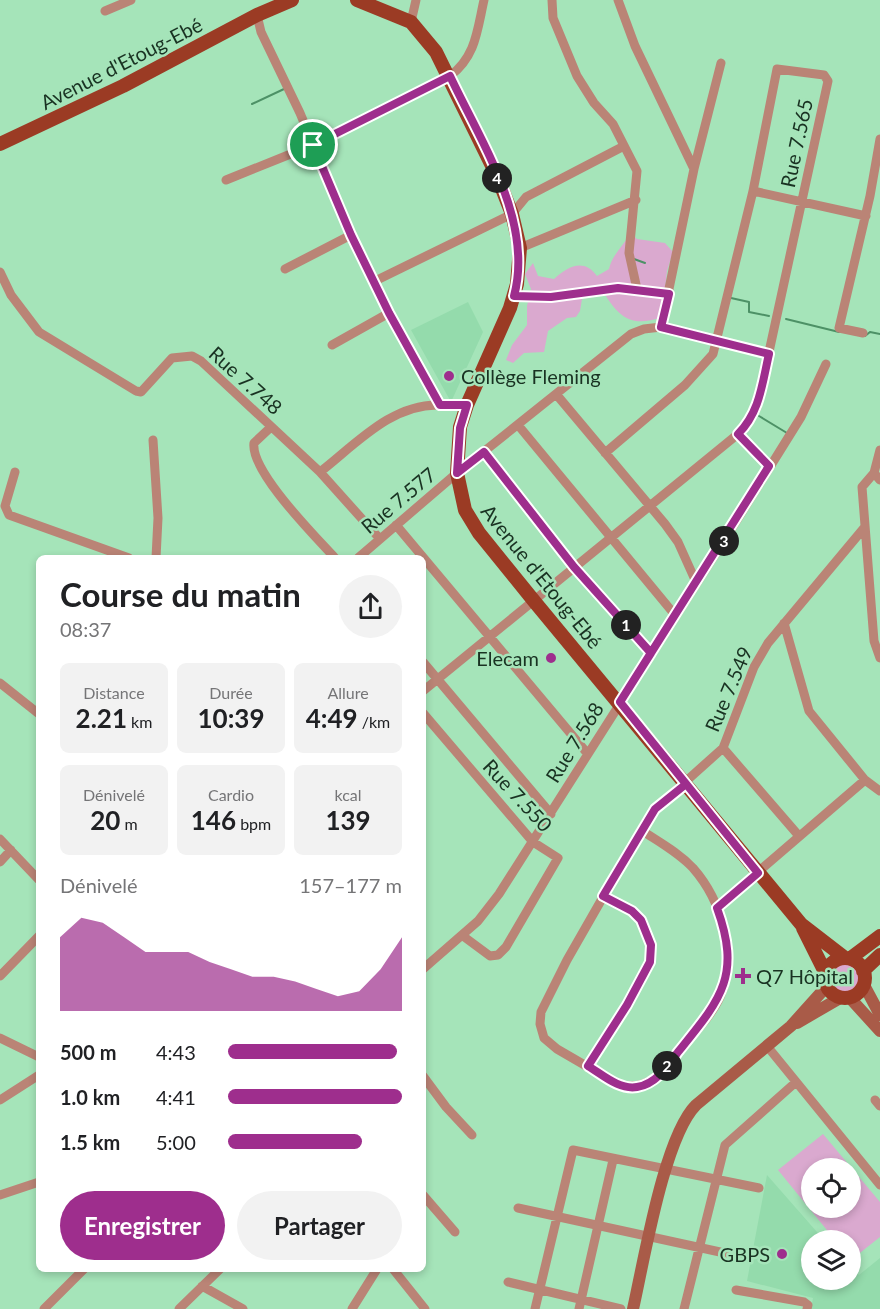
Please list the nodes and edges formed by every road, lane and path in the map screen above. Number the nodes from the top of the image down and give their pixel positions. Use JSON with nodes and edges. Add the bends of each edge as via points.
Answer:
{"nodes":[{"id":1,"x":131,"y":0,"type":"edge"},
{"id":2,"x":292,"y":0,"type":"edge"},
{"id":3,"x":416,"y":0,"type":"edge"},
{"id":4,"x":484,"y":0,"type":"edge"},
{"id":5,"x":552,"y":0,"type":"edge"},
{"id":6,"x":618,"y":0,"type":"edge"},
{"id":7,"x":363,"y":1,"type":"edge"},
{"id":8,"x":262,"y":8,"type":"edge"},
{"id":9,"x":105,"y":11,"type":"dead end"},
{"id":10,"x":411,"y":22,"type":"junction"},
{"id":11,"x":721,"y":63,"type":"dead end"},
{"id":12,"x":450,"y":76,"type":"junction"},
{"id":13,"x":880,"y":139,"type":"edge"},
{"id":14,"x":1,"y":142,"type":"edge"},
{"id":15,"x":313,"y":145,"type":"junction"},
{"id":16,"x":624,"y":146,"type":"junction"},
{"id":17,"x":694,"y":169,"type":"junction"},
{"id":18,"x":226,"y":180,"type":"dead end"},
{"id":19,"x":753,"y":191,"type":"junction"},
{"id":20,"x":636,"y":200,"type":"junction"},
{"id":21,"x":802,"y":202,"type":"junction"},
{"id":22,"x":512,"y":214,"type":"junction"},
{"id":23,"x":866,"y":216,"type":"junction"},
{"id":24,"x":351,"y":235,"type":"junction"},
{"id":25,"x":520,"y":248,"type":"junction"},
{"id":26,"x":285,"y":269,"type":"dead end"},
{"id":27,"x":0,"y":272,"type":"edge"},
{"id":28,"x":375,"y":281,"type":"junction"},
{"id":29,"x":637,"y":289,"type":"junction"},
{"id":30,"x":669,"y":294,"type":"junction"},
{"id":31,"x":514,"y":296,"type":"junction"},
{"id":32,"x":389,"y":313,"type":"junction"},
{"id":33,"x":661,"y":327,"type":"junction"},
{"id":34,"x":863,"y":333,"type":"dead end"},
{"id":35,"x":718,"y":341,"type":"junction"},
{"id":36,"x":332,"y":345,"type":"dead end"},
{"id":37,"x":769,"y":354,"type":"junction"},
{"id":38,"x":826,"y":364,"type":"dead end"},
{"id":39,"x":555,"y":394,"type":"junction"},
{"id":40,"x":440,"y":405,"type":"junction"},
{"id":41,"x":467,"y":405,"type":"junction"},
{"id":42,"x":518,"y":425,"type":"junction"},
{"id":43,"x":272,"y":427,"type":"junction"},
{"id":44,"x":738,"y":434,"type":"junction"},
{"id":45,"x":153,"y":440,"type":"dead end"},
{"id":46,"x":880,"y":450,"type":"edge"},
{"id":47,"x":484,"y":452,"type":"junction"},
{"id":48,"x":605,"y":453,"type":"junction"},
{"id":49,"x":769,"y":466,"type":"junction"},
{"id":50,"x":15,"y":472,"type":"dead end"},
{"id":51,"x":320,"y":472,"type":"junction"},
{"id":52,"x":457,"y":473,"type":"junction"},
{"id":53,"x":877,"y":477,"type":"edge"},
{"id":54,"x":650,"y":505,"type":"junction"},
{"id":55,"x":396,"y":525,"type":"junction"},
{"id":56,"x":864,"y":528,"type":"junction"},
{"id":57,"x":610,"y":537,"type":"junction"},
{"id":58,"x":380,"y":539,"type":"junction"},
{"id":59,"x":121,"y":555,"type":"edge"},
{"id":60,"x":156,"y":555,"type":"edge"},
{"id":61,"x":332,"y":555,"type":"edge"},
{"id":62,"x":361,"y":555,"type":"edge"},
{"id":63,"x":421,"y":555,"type":"edge"},
{"id":64,"x":426,"y":561,"type":"edge"},
{"id":65,"x":574,"y":567,"type":"junction"},
{"id":66,"x":696,"y":582,"type":"junction"},
{"id":67,"x":534,"y":601,"type":"junction"},
{"id":68,"x":675,"y":615,"type":"junction"},
{"id":69,"x":784,"y":623,"type":"junction"},
{"id":70,"x":489,"y":637,"type":"junction"},
{"id":71,"x":651,"y":653,"type":"junction"},
{"id":72,"x":880,"y":658,"type":"edge"},
{"id":73,"x":426,"y":665,"type":"edge"},
{"id":74,"x":438,"y":679,"type":"junction"},
{"id":75,"x":0,"y":683,"type":"edge"},
{"id":76,"x":426,"y":689,"type":"edge"},
{"id":77,"x":620,"y":702,"type":"junction"},
{"id":78,"x":36,"y":712,"type":"edge"},
{"id":79,"x":426,"y":717,"type":"edge"},
{"id":80,"x":723,"y":748,"type":"junction"},
{"id":81,"x":587,"y":753,"type":"junction"},
{"id":82,"x":865,"y":780,"type":"junction"},
{"id":83,"x":686,"y":784,"type":"junction"},
{"id":84,"x":880,"y":791,"type":"edge"},
{"id":85,"x":551,"y":814,"type":"junction"},
{"id":86,"x":641,"y":830,"type":"junction"},
{"id":87,"x":799,"y":836,"type":"junction"},
{"id":88,"x":0,"y":839,"type":"edge"},
{"id":89,"x":532,"y":842,"type":"junction"},
{"id":90,"x":11,"y":850,"type":"junction"},
{"id":91,"x":0,"y":862,"type":"edge"},
{"id":92,"x":758,"y":873,"type":"junction"},
{"id":93,"x":36,"y":877,"type":"edge"},
{"id":94,"x":603,"y":896,"type":"junction"},
{"id":95,"x":717,"y":908,"type":"junction"},
{"id":96,"x":801,"y":924,"type":"junction"},
{"id":97,"x":463,"y":936,"type":"junction"},
{"id":98,"x":880,"y":936,"type":"edge"},
{"id":99,"x":36,"y":939,"type":"edge"},
{"id":100,"x":880,"y":955,"type":"edge"},
{"id":101,"x":848,"y":957,"type":"junction"},
{"id":102,"x":426,"y":967,"type":"edge"},
{"id":103,"x":863,"y":971,"type":"junction"},
{"id":104,"x":0,"y":976,"type":"edge"},
{"id":105,"x":826,"y":981,"type":"junction"},
{"id":106,"x":864,"y":985,"type":"junction"},
{"id":107,"x":845,"y":998,"type":"junction"},
{"id":108,"x":880,"y":1015,"type":"edge"},
{"id":109,"x":791,"y":1026,"type":"junction"},
{"id":110,"x":880,"y":1031,"type":"edge"},
{"id":111,"x":0,"y":1038,"type":"edge"},
{"id":112,"x":767,"y":1047,"type":"junction"},
{"id":113,"x":36,"y":1056,"type":"edge"},
{"id":114,"x":588,"y":1066,"type":"junction"},
{"id":115,"x":36,"y":1077,"type":"edge"},
{"id":116,"x":426,"y":1080,"type":"edge"},
{"id":117,"x":796,"y":1082,"type":"junction"},
{"id":118,"x":0,"y":1101,"type":"edge"},
{"id":119,"x":472,"y":1135,"type":"dead end"},
{"id":120,"x":613,"y":1160,"type":"junction"},
{"id":121,"x":667,"y":1169,"type":"junction"},
{"id":122,"x":715,"y":1179,"type":"junction"},
{"id":123,"x":36,"y":1183,"type":"edge"},
{"id":124,"x":880,"y":1185,"type":"edge"},
{"id":125,"x":759,"y":1188,"type":"dead end"},
{"id":126,"x":0,"y":1195,"type":"edge"},
{"id":127,"x":426,"y":1199,"type":"edge"},
{"id":128,"x":518,"y":1209,"type":"dead end"},
{"id":129,"x":557,"y":1218,"type":"junction"},
{"id":130,"x":597,"y":1226,"type":"junction"},
{"id":131,"x":454,"y":1232,"type":"dead end"},
{"id":132,"x":650,"y":1238,"type":"junction"},
{"id":133,"x":699,"y":1248,"type":"junction"},
{"id":134,"x":743,"y":1257,"type":"dead end"},
{"id":135,"x":81,"y":1272,"type":"edge"},
{"id":136,"x":217,"y":1272,"type":"edge"},
{"id":137,"x":375,"y":1272,"type":"edge"},
{"id":138,"x":395,"y":1272,"type":"edge"},
{"id":139,"x":508,"y":1282,"type":"dead end"},
{"id":140,"x":202,"y":1286,"type":"junction"},
{"id":141,"x":539,"y":1290,"type":"junction"},
{"id":142,"x":736,"y":1290,"type":"dead end"},
{"id":143,"x":580,"y":1305,"type":"edge"},
{"id":144,"x":354,"y":1306,"type":"edge"},
{"id":145,"x":44,"y":1309,"type":"edge"},
{"id":146,"x":180,"y":1309,"type":"edge"},
{"id":147,"x":243,"y":1309,"type":"edge"},
{"id":148,"x":425,"y":1309,"type":"edge"},
{"id":149,"x":535,"y":1309,"type":"edge"},
{"id":150,"x":621,"y":1309,"type":"edge"},
{"id":151,"x":633,"y":1309,"type":"edge"},
{"id":152,"x":684,"y":1309,"type":"edge"},
{"id":153,"x":807,"y":1309,"type":"edge"}],
"edges":[{"from":1,"to":9,"type":"street"},
{"from":2,"to":8,"type":"main road","name":"Avenue d'Etoug-Ebé"},
{"from":3,"to":10,"type":"street"},
{"from":4,"to":12,"type":"street","via":[[469,57]]},
{"from":5,"to":16,"type":"street","via":[[554,18],[577,76]]},
{"from":6,"to":17,"type":"street","via":[[635,46]]},
{"from":7,"to":10,"type":"main road","name":"Avenue d'Etoug-Ebé"},
{"from":8,"to":14,"type":"main road","name":"Avenue d'Etoug-Ebé","via":[[123,86]]},
{"from":8,"to":15,"type":"street","via":[[261,32]]},
{"from":10,"to":12,"type":"main road","name":"Avenue d'Etoug-Ebé"},
{"from":11,"to":17,"type":"street"},
{"from":12,"to":15,"type":"street"},
{"from":12,"to":22,"type":"main road","name":"Avenue d'Etoug-Ebé"},
{"from":13,"to":23,"type":"street"},
{"from":15,"to":18,"type":"street"},
{"from":15,"to":24,"type":"street"},
{"from":16,"to":20,"type":"street","via":[[637,171]]},
{"from":16,"to":22,"type":"street","via":[[526,197]]},
{"from":17,"to":30,"type":"street"},
{"from":19,"to":21,"type":"street"},
{"from":19,"to":21,"type":"street","name":"Rue 7.565","via":[[777,69],[824,75],[828,81]]},
{"from":19,"to":35,"type":"street","name":"Rue 7.565"},
{"from":20,"to":25,"type":"street"},
{"from":20,"to":29,"type":"street","via":[[629,253]]},
{"from":21,"to":23,"type":"street"},
{"from":21,"to":37,"type":"street","name":"Rue 7.565"},
{"from":22,"to":25,"type":"main road","name":"Avenue d'Etoug-Ebé"},
{"from":22,"to":28,"type":"street"},
{"from":23,"to":34,"type":"street","via":[[839,328]]},
{"from":24,"to":26,"type":"street"},
{"from":24,"to":28,"type":"street"},
{"from":25,"to":31,"type":"main road","name":"Avenue d'Etoug-Ebé"},
{"from":27,"to":43,"type":"street","name":"Rue 7.748","via":[[11,296],[39,332],[136,391],[141,392],[172,358],[192,356],[226,382]]},
{"from":28,"to":32,"type":"street"},
{"from":29,"to":30,"type":"street"},
{"from":29,"to":31,"type":"street","via":[[551,297]]},
{"from":30,"to":33,"type":"street"},
{"from":31,"to":41,"type":"main road","name":"Avenue d'Etoug-Ebé"},
{"from":32,"to":36,"type":"street"},
{"from":32,"to":40,"type":"street"},
{"from":33,"to":35,"type":"street","name":"Rue 7.577"},
{"from":33,"to":39,"type":"street","name":"Rue 7.577","via":[[631,334]]},
{"from":35,"to":37,"type":"street","name":"Rue 7.577"},
{"from":35,"to":48,"type":"street","name":"Rue 7.565","via":[[708,364],[698,374]]},
{"from":37,"to":44,"type":"street","name":"Rue 7.565","via":[[757,407]]},
{"from":38,"to":49,"type":"street","name":"Rue 7.568","via":[[801,417]]},
{"from":39,"to":42,"type":"street","name":"Rue 7.577"},
{"from":39,"to":48,"type":"street"},
{"from":40,"to":41,"type":"street"},
{"from":40,"to":51,"type":"street","via":[[410,407],[368,433]]},
{"from":41,"to":52,"type":"main road","name":"Avenue d'Etoug-Ebé","via":[[460,428]]},
{"from":42,"to":47,"type":"street","name":"Rue 7.577"},
{"from":42,"to":57,"type":"street"},
{"from":43,"to":51,"type":"street","name":"Rue 7.748"},
{"from":43,"to":61,"type":"street","via":[[254,443],[253,453],[276,491]]},
{"from":44,"to":49,"type":"street"},
{"from":44,"to":54,"type":"street","name":"Rue 7.565"},
{"from":45,"to":60,"type":"street"},
{"from":46,"to":53,"type":"street"},
{"from":47,"to":52,"type":"street","name":"Rue 7.577"},
{"from":47,"to":65,"type":"street"},
{"from":48,"to":54,"type":"street"},
{"from":49,"to":66,"type":"street","name":"Rue 7.568"},
{"from":50,"to":59,"type":"street","via":[[5,506],[9,515]]},
{"from":51,"to":58,"type":"street","name":"Rue 7.748"},
{"from":52,"to":55,"type":"street","name":"Rue 7.577"},
{"from":52,"to":67,"type":"main road","name":"Avenue d'Etoug-Ebé","via":[[459,493],[472,523]]},
{"from":53,"to":56,"type":"street","via":[[862,487]]},
{"from":54,"to":57,"type":"street","name":"Rue 7.565"},
{"from":54,"to":66,"type":"street","via":[[678,542]]},
{"from":55,"to":58,"type":"street","name":"Rue 7.577"},
{"from":55,"to":63,"type":"street"},
{"from":56,"to":69,"type":"street","name":"Rue 7.549"},
{"from":56,"to":72,"type":"street","via":[[874,641]]},
{"from":57,"to":65,"type":"street","name":"Rue 7.565"},
{"from":57,"to":68,"type":"street"},
{"from":58,"to":62,"type":"street","name":"Rue 7.577"},
{"from":64,"to":70,"type":"street"},
{"from":65,"to":67,"type":"street","name":"Rue 7.565"},
{"from":65,"to":71,"type":"street"},
{"from":66,"to":68,"type":"street","name":"Rue 7.568"},
{"from":67,"to":70,"type":"street","name":"Rue 7.565"},
{"from":67,"to":77,"type":"main road","name":"Avenue d'Etoug-Ebé"},
{"from":68,"to":71,"type":"street","name":"Rue 7.568"},
{"from":69,"to":80,"type":"street","name":"Rue 7.549","via":[[754,668]]},
{"from":69,"to":82,"type":"street","via":[[809,711]]},
{"from":70,"to":74,"type":"street","name":"Rue 7.565"},
{"from":70,"to":81,"type":"street"},
{"from":71,"to":77,"type":"street","name":"Rue 7.568"},
{"from":73,"to":74,"type":"street"},
{"from":74,"to":76,"type":"street","name":"Rue 7.565"},
{"from":74,"to":85,"type":"street"},
{"from":75,"to":78,"type":"street"},
{"from":77,"to":81,"type":"street","name":"Rue 7.568"},
{"from":77,"to":83,"type":"main road","name":"Avenue d'Etoug-Ebé"},
{"from":79,"to":89,"type":"street","name":"Rue 7.550"},
{"from":80,"to":83,"type":"street","name":"Rue 7.549"},
{"from":80,"to":87,"type":"street"},
{"from":81,"to":85,"type":"street","name":"Rue 7.568"},
{"from":82,"to":84,"type":"street"},
{"from":82,"to":87,"type":"street"},
{"from":83,"to":86,"type":"street","name":"Rue 7.549","via":[[655,809]]},
{"from":83,"to":92,"type":"main road","name":"Avenue d'Etoug-Ebé"},
{"from":85,"to":89,"type":"street","name":"Rue 7.568"},
{"from":86,"to":94,"type":"street","name":"Rue 7.549"},
{"from":86,"to":95,"type":"street","via":[[692,867]]},
{"from":87,"to":92,"type":"street"},
{"from":88,"to":90,"type":"street"},
{"from":89,"to":97,"type":"street","name":"Rue 7.568","via":[[487,912]]},
{"from":89,"to":97,"type":"street","name":"Rue 7.550","via":[[558,860],[506,947],[498,956],[490,956]]},
{"from":90,"to":91,"type":"street"},
{"from":90,"to":93,"type":"street"},
{"from":92,"to":95,"type":"street"},
{"from":92,"to":96,"type":"main road","name":"Avenue d'Etoug-Ebé"},
{"from":94,"to":114,"type":"street","name":"Rue 7.549","via":[[541,1012],[544,1038]]},
{"from":94,"to":114,"type":"street","via":[[641,920],[651,945],[650,962]]},
{"from":95,"to":114,"type":"street","via":[[727,944],[726,979],[715,1007],[664,1070],[653,1081],[629,1087]]},
{"from":96,"to":101,"type":"main road"},
{"from":96,"to":105,"type":"main road"},
{"from":97,"to":102,"type":"street","name":"Rue 7.568"},
{"from":98,"to":101,"type":"main road"},
{"from":99,"to":104,"type":"street"},
{"from":100,"to":103,"type":"main road"},
{"from":101,"to":103,"type":"main road"},
{"from":101,"to":105,"type":"main road","via":[[825,969]]},
{"from":103,"to":106,"type":"main road"},
{"from":105,"to":107,"type":"main road"},
{"from":105,"to":109,"type":"main road"},
{"from":106,"to":107,"type":"main road","via":[[857,994]]},
{"from":106,"to":108,"type":"main road"},
{"from":107,"to":109,"type":"main road"},
{"from":107,"to":110,"type":"main road"},
{"from":109,"to":112,"type":"main road"},
{"from":111,"to":113,"type":"street"},
{"from":112,"to":117,"type":"street"},
{"from":112,"to":121,"type":"main road","via":[[689,1112]]},
{"from":115,"to":118,"type":"street"},
{"from":116,"to":119,"type":"street"},
{"from":117,"to":122,"type":"street","via":[[725,1145]]},
{"from":117,"to":124,"type":"street"},
{"from":120,"to":121,"type":"street"},
{"from":120,"to":129,"type":"street","via":[[573,1150]]},
{"from":120,"to":130,"type":"street"},
{"from":121,"to":122,"type":"street"},
{"from":121,"to":132,"type":"main road"},
{"from":122,"to":125,"type":"street"},
{"from":122,"to":133,"type":"street"},
{"from":123,"to":126,"type":"street"},
{"from":127,"to":131,"type":"street"},
{"from":128,"to":129,"type":"street"},
{"from":129,"to":130,"type":"street"},
{"from":129,"to":141,"type":"street"},
{"from":130,"to":132,"type":"street"},
{"from":130,"to":143,"type":"street"},
{"from":132,"to":133,"type":"street"},
{"from":132,"to":151,"type":"main road"},
{"from":133,"to":134,"type":"street"},
{"from":133,"to":152,"type":"street"},
{"from":135,"to":145,"type":"street"},
{"from":136,"to":140,"type":"street"},
{"from":137,"to":144,"type":"street"},
{"from":138,"to":148,"type":"street"},
{"from":139,"to":141,"type":"street"},
{"from":140,"to":146,"type":"street"},
{"from":140,"to":147,"type":"street"},
{"from":141,"to":143,"type":"street"},
{"from":141,"to":149,"type":"street"},
{"from":142,"to":153,"type":"street","via":[[804,1302]]},
{"from":143,"to":150,"type":"street"}]}
